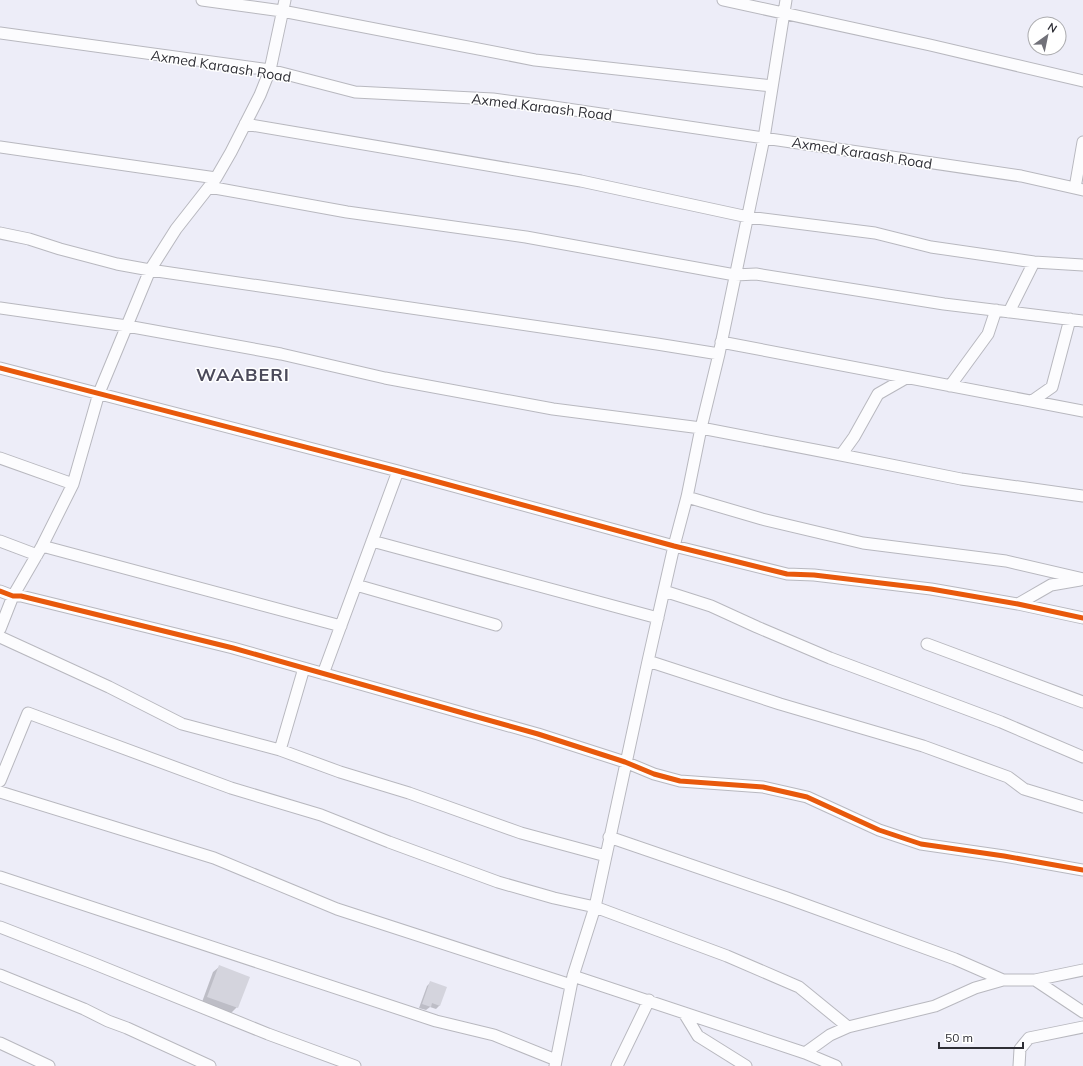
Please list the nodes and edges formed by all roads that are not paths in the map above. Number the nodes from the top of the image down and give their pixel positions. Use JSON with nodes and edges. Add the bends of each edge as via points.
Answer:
{"nodes":[{"id":1,"x":202,"y":0,"type":"edge"},
{"id":2,"x":723,"y":0,"type":"edge"},
{"id":3,"x":786,"y":0,"type":"edge"},
{"id":4,"x":284,"y":6,"type":"edge"},
{"id":5,"x":784,"y":14,"type":"junction"},
{"id":6,"x":0,"y":33,"type":"edge"},
{"id":7,"x":270,"y":70,"type":"junction"},
{"id":8,"x":1083,"y":81,"type":"edge"},
{"id":9,"x":772,"y":86,"type":"junction"},
{"id":10,"x":245,"y":124,"type":"junction"},
{"id":11,"x":764,"y":138,"type":"junction"},
{"id":12,"x":1083,"y":142,"type":"edge"},
{"id":13,"x":0,"y":147,"type":"edge"},
{"id":14,"x":216,"y":178,"type":"junction"},
{"id":15,"x":209,"y":187,"type":"junction"},
{"id":16,"x":1079,"y":189,"type":"edge"},
{"id":17,"x":748,"y":217,"type":"junction"},
{"id":18,"x":0,"y":233,"type":"edge"},
{"id":19,"x":1034,"y":262,"type":"junction"},
{"id":20,"x":1083,"y":265,"type":"edge"},
{"id":21,"x":150,"y":270,"type":"junction"},
{"id":22,"x":735,"y":275,"type":"junction"},
{"id":23,"x":0,"y":308,"type":"edge"},
{"id":24,"x":996,"y":310,"type":"junction"},
{"id":25,"x":1009,"y":312,"type":"junction"},
{"id":26,"x":1070,"y":319,"type":"junction"},
{"id":27,"x":1083,"y":321,"type":"edge"},
{"id":28,"x":127,"y":326,"type":"junction"},
{"id":29,"x":721,"y":342,"type":"junction"},
{"id":30,"x":719,"y":354,"type":"junction"},
{"id":31,"x":0,"y":368,"type":"edge"},
{"id":32,"x":906,"y":378,"type":"junction"},
{"id":33,"x":950,"y":386,"type":"junction"},
{"id":34,"x":99,"y":393,"type":"junction"},
{"id":35,"x":1032,"y":401,"type":"junction"},
{"id":36,"x":1083,"y":411,"type":"edge"},
{"id":37,"x":701,"y":428,"type":"junction"},
{"id":38,"x":841,"y":455,"type":"junction"},
{"id":39,"x":0,"y":458,"type":"edge"},
{"id":40,"x":398,"y":471,"type":"junction"},
{"id":41,"x":73,"y":484,"type":"junction"},
{"id":42,"x":1083,"y":496,"type":"edge"},
{"id":43,"x":687,"y":497,"type":"junction"},
{"id":44,"x":372,"y":541,"type":"junction"},
{"id":45,"x":0,"y":542,"type":"edge"},
{"id":46,"x":674,"y":546,"type":"junction"},
{"id":47,"x":40,"y":550,"type":"junction"},
{"id":48,"x":1083,"y":580,"type":"edge"},
{"id":49,"x":356,"y":585,"type":"junction"},
{"id":50,"x":0,"y":591,"type":"edge"},
{"id":51,"x":664,"y":591,"type":"junction"},
{"id":52,"x":13,"y":596,"type":"junction"},
{"id":53,"x":1018,"y":604,"type":"junction"},
{"id":54,"x":658,"y":618,"type":"junction"},
{"id":55,"x":1083,"y":618,"type":"edge"},
{"id":56,"x":496,"y":625,"type":"dead end"},
{"id":57,"x":341,"y":626,"type":"junction"},
{"id":58,"x":0,"y":629,"type":"edge"},
{"id":59,"x":0,"y":637,"type":"edge"},
{"id":60,"x":926,"y":644,"type":"dead end"},
{"id":61,"x":648,"y":661,"type":"junction"},
{"id":62,"x":304,"y":668,"type":"junction"},
{"id":63,"x":323,"y":674,"type":"junction"},
{"id":64,"x":1083,"y":702,"type":"edge"},
{"id":65,"x":280,"y":750,"type":"junction"},
{"id":66,"x":1083,"y":757,"type":"edge"},
{"id":67,"x":625,"y":762,"type":"junction"},
{"id":68,"x":0,"y":780,"type":"edge"},
{"id":69,"x":0,"y":792,"type":"edge"},
{"id":70,"x":1083,"y":807,"type":"edge"},
{"id":71,"x":609,"y":837,"type":"junction"},
{"id":72,"x":606,"y":856,"type":"junction"},
{"id":73,"x":1083,"y":870,"type":"edge"},
{"id":74,"x":0,"y":877,"type":"edge"},
{"id":75,"x":595,"y":907,"type":"junction"},
{"id":76,"x":0,"y":927,"type":"edge"},
{"id":77,"x":1083,"y":970,"type":"edge"},
{"id":78,"x":0,"y":975,"type":"edge"},
{"id":79,"x":1002,"y":980,"type":"junction"},
{"id":80,"x":1035,"y":980,"type":"junction"},
{"id":81,"x":572,"y":981,"type":"junction"},
{"id":82,"x":649,"y":1000,"type":"junction"},
{"id":83,"x":1083,"y":1012,"type":"edge"},
{"id":84,"x":684,"y":1013,"type":"junction"},
{"id":85,"x":848,"y":1027,"type":"junction"},
{"id":86,"x":1083,"y":1027,"type":"edge"},
{"id":87,"x":0,"y":1043,"type":"edge"},
{"id":88,"x":805,"y":1053,"type":"junction"},
{"id":89,"x":556,"y":1063,"type":"edge"},
{"id":90,"x":49,"y":1066,"type":"edge"},
{"id":91,"x":210,"y":1066,"type":"edge"},
{"id":92,"x":355,"y":1066,"type":"edge"},
{"id":93,"x":616,"y":1066,"type":"edge"},
{"id":94,"x":746,"y":1066,"type":"edge"},
{"id":95,"x":836,"y":1066,"type":"edge"},
{"id":96,"x":1019,"y":1066,"type":"edge"}],
"edges":[{"from":1,"to":4,"type":"street"},
{"from":2,"to":5,"type":"street"},
{"from":3,"to":5,"type":"street"},
{"from":4,"to":7,"type":"street"},
{"from":4,"to":9,"type":"street","via":[[534,60]]},
{"from":5,"to":8,"type":"street"},
{"from":5,"to":9,"type":"street"},
{"from":6,"to":7,"type":"street","name":"Axmed Karaash Road"},
{"from":7,"to":10,"type":"street"},
{"from":7,"to":11,"type":"street","name":"Axmed Karaash Road","via":[[355,92],[493,99]]},
{"from":9,"to":11,"type":"street"},
{"from":10,"to":14,"type":"street"},
{"from":10,"to":17,"type":"street","via":[[581,181]]},
{"from":11,"to":16,"type":"street","name":"Axmed Karaash Road","via":[[1021,176]]},
{"from":11,"to":17,"type":"street"},
{"from":12,"to":16,"type":"street"},
{"from":13,"to":14,"type":"street"},
{"from":14,"to":15,"type":"street"},
{"from":15,"to":21,"type":"street","via":[[176,229]]},
{"from":15,"to":22,"type":"street","via":[[347,212],[526,237]]},
{"from":17,"to":19,"type":"street","via":[[875,233],[931,247]]},
{"from":17,"to":22,"type":"street"},
{"from":18,"to":21,"type":"street","via":[[117,264]]},
{"from":19,"to":20,"type":"street"},
{"from":19,"to":25,"type":"street"},
{"from":21,"to":28,"type":"street"},
{"from":21,"to":30,"type":"street"},
{"from":22,"to":24,"type":"street","via":[[756,274]]},
{"from":22,"to":29,"type":"street"},
{"from":23,"to":28,"type":"street"},
{"from":24,"to":25,"type":"street"},
{"from":24,"to":33,"type":"street","via":[[988,334]]},
{"from":25,"to":26,"type":"street"},
{"from":26,"to":27,"type":"street"},
{"from":26,"to":35,"type":"street","via":[[1052,388]]},
{"from":28,"to":34,"type":"street"},
{"from":28,"to":37,"type":"street","via":[[553,409]]},
{"from":29,"to":30,"type":"street"},
{"from":29,"to":32,"type":"street"},
{"from":30,"to":37,"type":"street"},
{"from":31,"to":34,"type":"street"},
{"from":32,"to":33,"type":"street"},
{"from":32,"to":38,"type":"street","via":[[878,394]]},
{"from":33,"to":35,"type":"street"},
{"from":34,"to":40,"type":"street"},
{"from":34,"to":41,"type":"street"},
{"from":35,"to":36,"type":"street"},
{"from":37,"to":38,"type":"street"},
{"from":37,"to":43,"type":"street"},
{"from":38,"to":42,"type":"street","via":[[961,479]]},
{"from":39,"to":41,"type":"street"},
{"from":40,"to":44,"type":"street"},
{"from":40,"to":46,"type":"street"},
{"from":41,"to":47,"type":"street"},
{"from":43,"to":46,"type":"street"},
{"from":43,"to":48,"type":"street","via":[[762,519],[863,543],[1006,561]]},
{"from":44,"to":49,"type":"street"},
{"from":44,"to":54,"type":"street"},
{"from":45,"to":47,"type":"street"},
{"from":46,"to":51,"type":"street"},
{"from":46,"to":53,"type":"street","via":[[787,574],[930,589]]},
{"from":47,"to":52,"type":"street"},
{"from":47,"to":57,"type":"street"},
{"from":48,"to":53,"type":"street","via":[[1051,585]]},
{"from":49,"to":56,"type":"street"},
{"from":49,"to":57,"type":"street"},
{"from":50,"to":52,"type":"street"},
{"from":51,"to":54,"type":"street"},
{"from":51,"to":66,"type":"street","via":[[711,606],[830,658],[1001,722]]},
{"from":52,"to":58,"type":"street"},
{"from":52,"to":62,"type":"street","via":[[218,644]]},
{"from":53,"to":55,"type":"street"},
{"from":54,"to":61,"type":"street"},
{"from":57,"to":63,"type":"street"},
{"from":59,"to":65,"type":"street","via":[[182,724]]},
{"from":60,"to":64,"type":"street"},
{"from":61,"to":67,"type":"street"},
{"from":61,"to":70,"type":"street","via":[[780,704],[923,746],[1008,777],[1024,789]]},
{"from":62,"to":63,"type":"street"},
{"from":62,"to":65,"type":"street"},
{"from":63,"to":67,"type":"street","via":[[538,734]]},
{"from":65,"to":72,"type":"street","via":[[521,833]]},
{"from":67,"to":71,"type":"street"},
{"from":67,"to":73,"type":"street","via":[[680,781],[763,787],[807,797],[879,830],[921,844]]},
{"from":68,"to":75,"type":"street","via":[[28,713],[231,788],[321,815],[498,882]]},
{"from":69,"to":81,"type":"street","via":[[214,858],[337,909]]},
{"from":71,"to":72,"type":"street"},
{"from":71,"to":79,"type":"street","via":[[955,959]]},
{"from":72,"to":75,"type":"street"},
{"from":74,"to":89,"type":"street","via":[[436,1021],[494,1035]]},
{"from":75,"to":81,"type":"street"},
{"from":75,"to":85,"type":"street","via":[[726,956],[799,987]]},
{"from":76,"to":92,"type":"street"},
{"from":77,"to":80,"type":"street"},
{"from":78,"to":91,"type":"street","via":[[84,1009]]},
{"from":79,"to":80,"type":"street"},
{"from":79,"to":85,"type":"street","via":[[974,988],[936,1006]]},
{"from":80,"to":83,"type":"street"},
{"from":81,"to":82,"type":"street"},
{"from":81,"to":89,"type":"street"},
{"from":82,"to":84,"type":"street"},
{"from":82,"to":93,"type":"street"},
{"from":84,"to":88,"type":"street"},
{"from":84,"to":94,"type":"street","via":[[698,1036]]},
{"from":85,"to":88,"type":"street","via":[[830,1035]]},
{"from":86,"to":96,"type":"street","via":[[1029,1038],[1020,1049]]},
{"from":87,"to":90,"type":"street"},
{"from":88,"to":95,"type":"street"}]}
